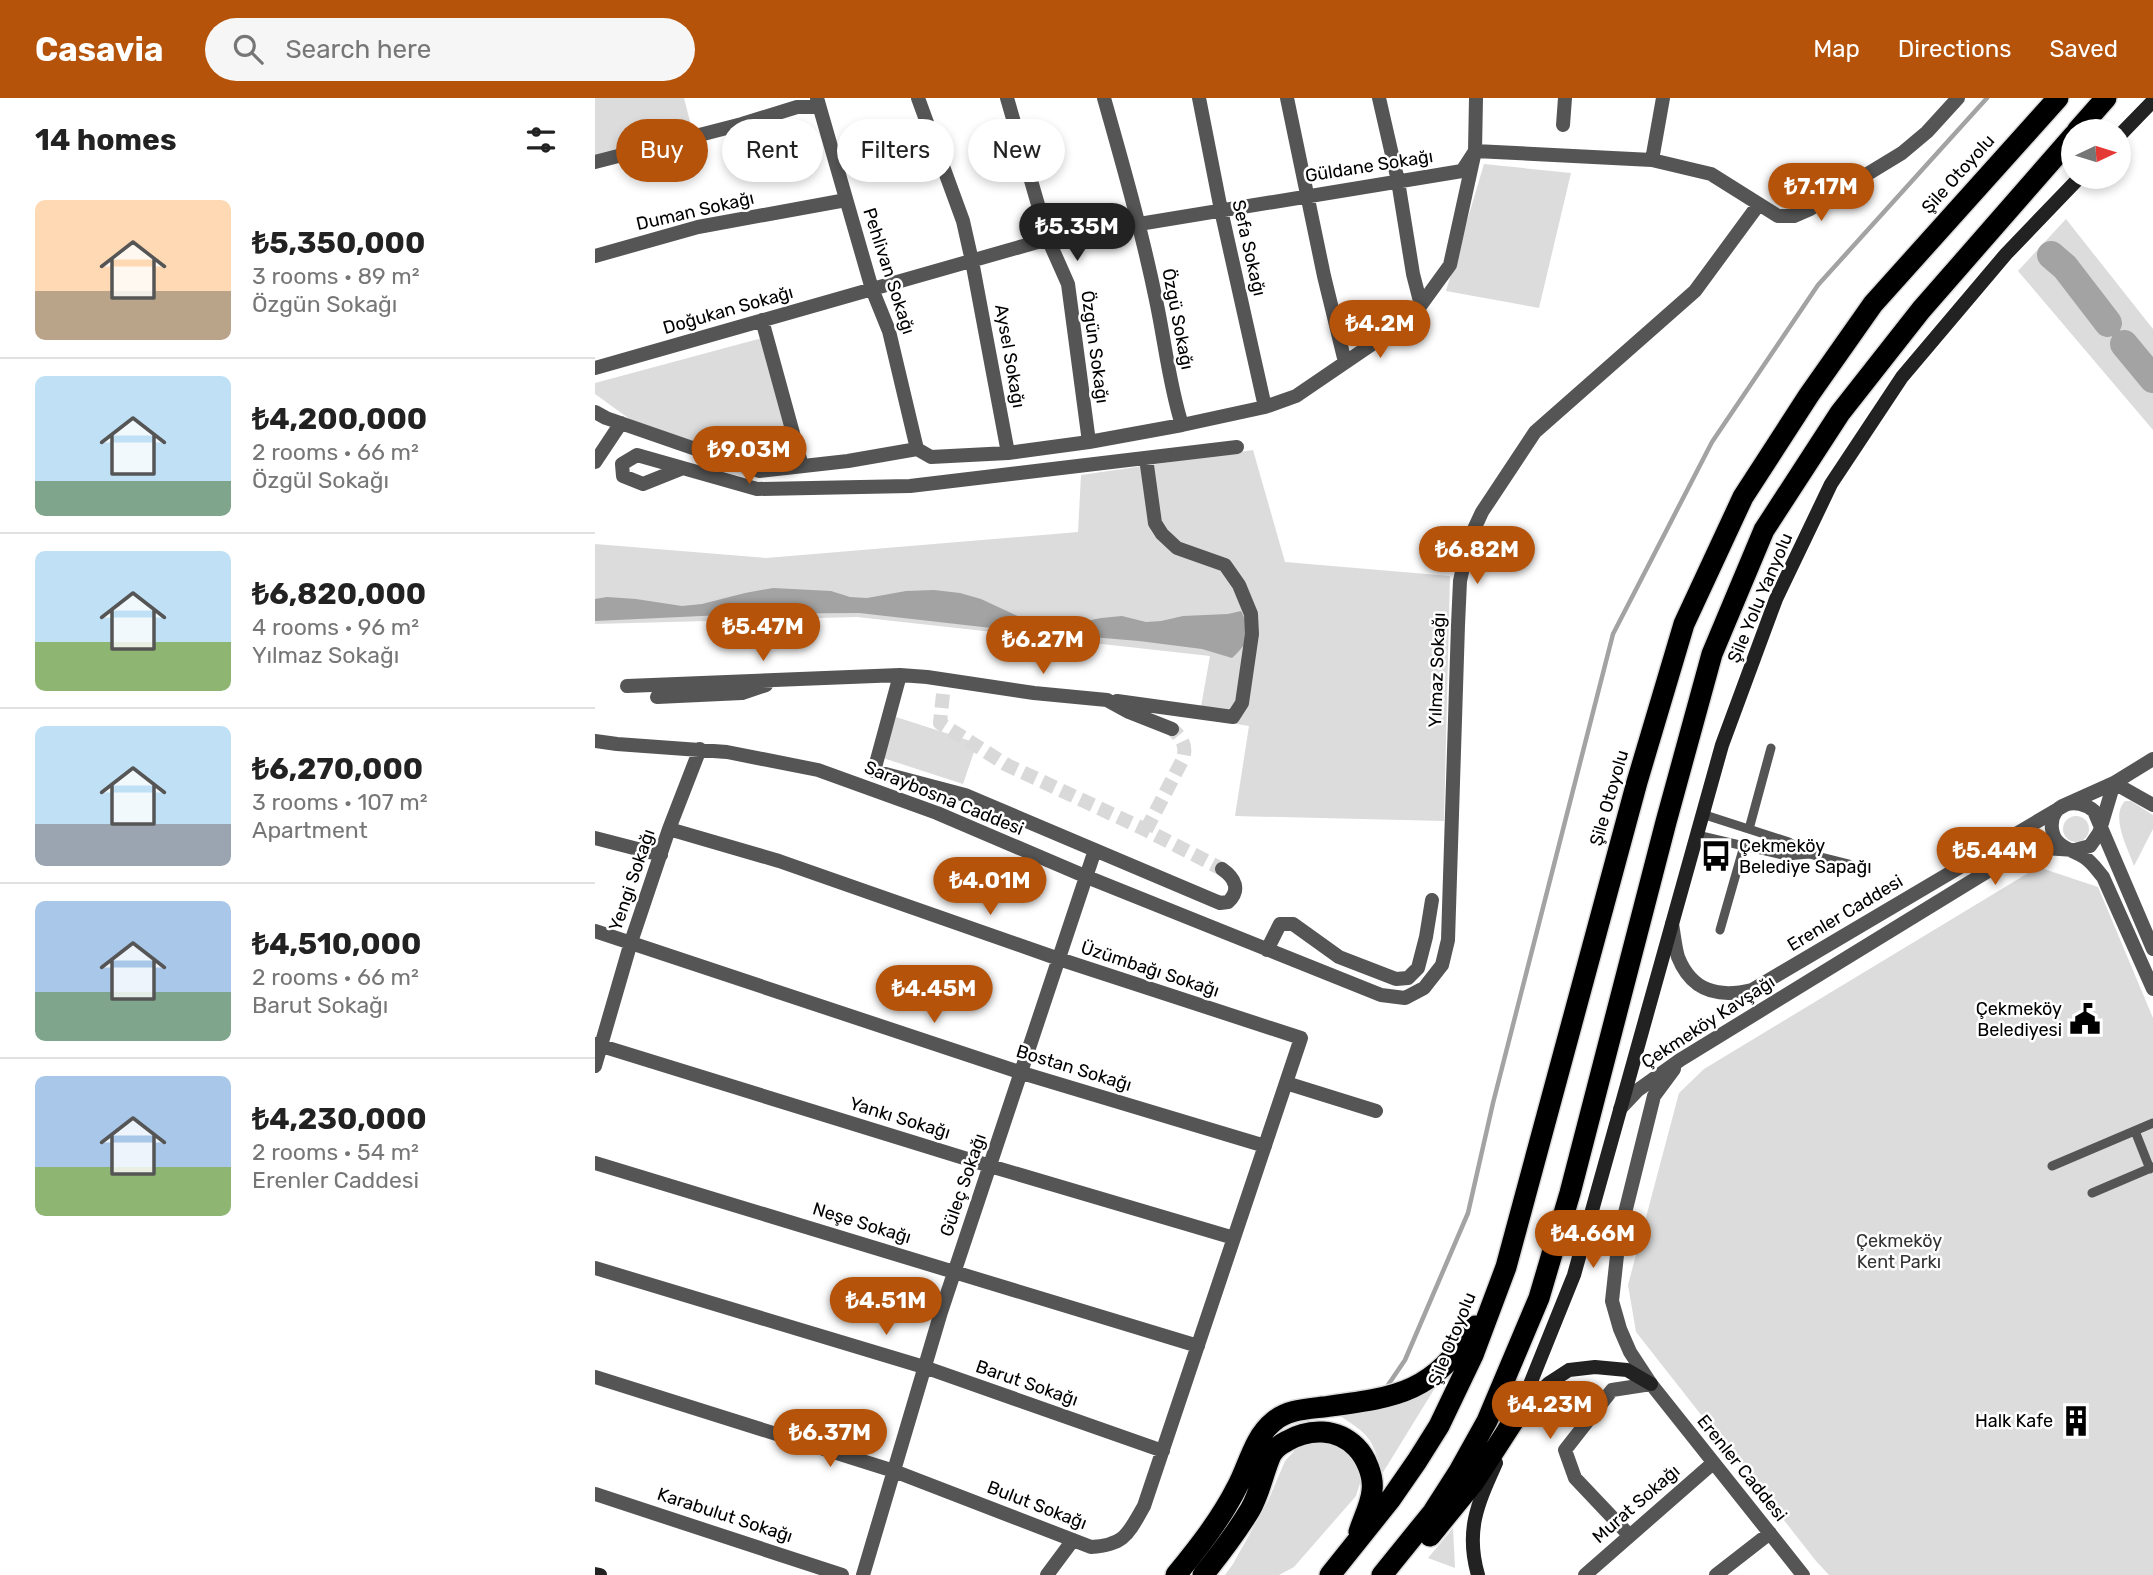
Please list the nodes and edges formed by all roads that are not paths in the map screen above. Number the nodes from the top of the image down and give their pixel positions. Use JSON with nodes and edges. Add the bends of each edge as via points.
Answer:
{"nodes":[{"id":1,"x":918,"y":98,"type":"edge"},
{"id":2,"x":1007,"y":98,"type":"edge"},
{"id":3,"x":1104,"y":98,"type":"edge"},
{"id":4,"x":1199,"y":98,"type":"edge"},
{"id":5,"x":1286,"y":98,"type":"edge"},
{"id":6,"x":1379,"y":98,"type":"edge"},
{"id":7,"x":1476,"y":98,"type":"edge"},
{"id":8,"x":1565,"y":98,"type":"edge"},
{"id":9,"x":1663,"y":98,"type":"edge"},
{"id":10,"x":1958,"y":98,"type":"edge"},
{"id":11,"x":2058,"y":98,"type":"edge"},
{"id":12,"x":2106,"y":98,"type":"edge"},
{"id":13,"x":2153,"y":101,"type":"edge"},
{"id":14,"x":817,"y":102,"type":"edge"},
{"id":15,"x":2087,"y":119,"type":"edge"},
{"id":16,"x":2131,"y":124,"type":"edge"},
{"id":17,"x":1563,"y":125,"type":"dead end"},
{"id":18,"x":2061,"y":149,"type":"edge"},
{"id":19,"x":1475,"y":151,"type":"junction"},
{"id":20,"x":1652,"y":160,"type":"junction"},
{"id":21,"x":595,"y":162,"type":"edge"},
{"id":22,"x":1398,"y":181,"type":"junction"},
{"id":23,"x":2068,"y":189,"type":"edge"},
{"id":24,"x":1307,"y":196,"type":"junction"},
{"id":25,"x":846,"y":200,"type":"junction"},
{"id":26,"x":1759,"y":204,"type":"junction"},
{"id":27,"x":1221,"y":210,"type":"junction"},
{"id":28,"x":1139,"y":224,"type":"junction"},
{"id":29,"x":1048,"y":239,"type":"junction"},
{"id":30,"x":595,"y":256,"type":"edge"},
{"id":31,"x":972,"y":261,"type":"junction"},
{"id":32,"x":872,"y":289,"type":"junction"},
{"id":33,"x":1421,"y":305,"type":"junction"},
{"id":34,"x":762,"y":320,"type":"junction"},
{"id":35,"x":1345,"y":362,"type":"junction"},
{"id":36,"x":595,"y":368,"type":"edge"},
{"id":37,"x":1265,"y":407,"type":"junction"},
{"id":38,"x":595,"y":412,"type":"edge"},
{"id":39,"x":621,"y":424,"type":"junction"},
{"id":40,"x":1182,"y":425,"type":"junction"},
{"id":41,"x":1089,"y":442,"type":"junction"},
{"id":42,"x":1237,"y":447,"type":"dead end"},
{"id":43,"x":917,"y":449,"type":"junction"},
{"id":44,"x":1008,"y":453,"type":"junction"},
{"id":45,"x":1146,"y":458,"type":"junction"},
{"id":46,"x":595,"y":462,"type":"edge"},
{"id":47,"x":802,"y":466,"type":"junction"},
{"id":48,"x":683,"y":468,"type":"dead end"},
{"id":49,"x":900,"y":675,"type":"junction"},
{"id":50,"x":784,"y":680,"type":"junction"},
{"id":51,"x":627,"y":686,"type":"dead end"},
{"id":52,"x":657,"y":697,"type":"dead end"},
{"id":53,"x":1107,"y":700,"type":"junction"},
{"id":54,"x":1173,"y":729,"type":"dead end"},
{"id":55,"x":595,"y":741,"type":"edge"},
{"id":56,"x":1771,"y":748,"type":"dead end"},
{"id":57,"x":700,"y":750,"type":"junction"},
{"id":58,"x":2153,"y":759,"type":"edge"},
{"id":59,"x":2114,"y":783,"type":"junction"},
{"id":60,"x":2065,"y":805,"type":"junction"},
{"id":61,"x":2153,"y":806,"type":"edge"},
{"id":62,"x":1702,"y":814,"type":"junction"},
{"id":63,"x":2100,"y":825,"type":"junction"},
{"id":64,"x":1749,"y":829,"type":"junction"},
{"id":65,"x":669,"y":830,"type":"junction"},
{"id":66,"x":1761,"y":833,"type":"junction"},
{"id":67,"x":1697,"y":835,"type":"junction"},
{"id":68,"x":595,"y":838,"type":"edge"},
{"id":69,"x":1744,"y":846,"type":"junction"},
{"id":70,"x":1757,"y":849,"type":"junction"},
{"id":71,"x":2067,"y":849,"type":"junction"},
{"id":72,"x":1095,"y":850,"type":"junction"},
{"id":73,"x":661,"y":855,"type":"junction"},
{"id":74,"x":1809,"y":855,"type":"junction"},
{"id":75,"x":1849,"y":864,"type":"dead end"},
{"id":76,"x":1222,"y":869,"type":"tunnel mouth"},
{"id":77,"x":1087,"y":877,"type":"junction"},
{"id":78,"x":1432,"y":900,"type":"dead end"},
{"id":79,"x":1672,"y":924,"type":"junction"},
{"id":80,"x":1720,"y":930,"type":"dead end"},
{"id":81,"x":595,"y":931,"type":"edge"},
{"id":82,"x":631,"y":942,"type":"junction"},
{"id":83,"x":2153,"y":949,"type":"edge"},
{"id":84,"x":1267,"y":950,"type":"junction"},
{"id":85,"x":1059,"y":959,"type":"junction"},
{"id":86,"x":2153,"y":989,"type":"edge"},
{"id":87,"x":1381,"y":995,"type":"joint"},
{"id":88,"x":1301,"y":1038,"type":"joint"},
{"id":89,"x":598,"y":1045,"type":"edge"},
{"id":90,"x":1680,"y":1060,"type":"junction"},
{"id":91,"x":595,"y":1066,"type":"edge"},
{"id":92,"x":1022,"y":1073,"type":"junction"},
{"id":93,"x":1286,"y":1083,"type":"junction"},
{"id":94,"x":1621,"y":1109,"type":"junction"},
{"id":95,"x":1376,"y":1111,"type":"dead end"},
{"id":96,"x":2153,"y":1123,"type":"edge"},
{"id":97,"x":2135,"y":1131,"type":"junction"},
{"id":98,"x":1265,"y":1146,"type":"junction"},
{"id":99,"x":595,"y":1163,"type":"edge"},
{"id":100,"x":990,"y":1166,"type":"junction"},
{"id":101,"x":2052,"y":1166,"type":"dead end"},
{"id":102,"x":2151,"y":1168,"type":"edge"},
{"id":103,"x":2092,"y":1193,"type":"dead end"},
{"id":104,"x":1234,"y":1238,"type":"junction"},
{"id":105,"x":595,"y":1268,"type":"edge"},
{"id":106,"x":954,"y":1272,"type":"junction"},
{"id":107,"x":1500,"y":1281,"type":"junction"},
{"id":108,"x":1198,"y":1346,"type":"junction"},
{"id":109,"x":924,"y":1367,"type":"junction"},
{"id":110,"x":595,"y":1377,"type":"edge"},
{"id":111,"x":1651,"y":1384,"type":"junction"},
{"id":112,"x":1518,"y":1414,"type":"junction"},
{"id":113,"x":1163,"y":1451,"type":"junction"},
{"id":114,"x":1713,"y":1463,"type":"junction"},
{"id":115,"x":894,"y":1471,"type":"junction"},
{"id":116,"x":595,"y":1494,"type":"edge"},
{"id":117,"x":1770,"y":1533,"type":"junction"},
{"id":118,"x":1629,"y":1535,"type":"junction"},
{"id":119,"x":1073,"y":1540,"type":"junction"},
{"id":120,"x":1355,"y":1546,"type":"junction"},
{"id":121,"x":595,"y":1574,"type":"edge"},
{"id":122,"x":600,"y":1575,"type":"edge"},
{"id":123,"x":842,"y":1575,"type":"edge"},
{"id":124,"x":863,"y":1575,"type":"edge"},
{"id":125,"x":1047,"y":1575,"type":"edge"},
{"id":126,"x":1177,"y":1575,"type":"edge"},
{"id":127,"x":1203,"y":1575,"type":"edge"},
{"id":128,"x":1330,"y":1575,"type":"edge"},
{"id":129,"x":1382,"y":1575,"type":"edge"},
{"id":130,"x":1478,"y":1575,"type":"edge"},
{"id":131,"x":1584,"y":1575,"type":"edge"},
{"id":132,"x":1716,"y":1575,"type":"edge"},
{"id":133,"x":1803,"y":1575,"type":"edge"}],
"edges":[{"from":1,"to":31,"type":"street","name":"Aysel Sokağı","via":[[963,221]]},
{"from":2,"to":29,"type":"street","name":"Özgün Sokağı"},
{"from":3,"to":28,"type":"street","name":"Özgü Sokağı"},
{"from":4,"to":27,"type":"street","name":"Sefa Sokağı"},
{"from":5,"to":24,"type":"street"},
{"from":6,"to":22,"type":"street"},
{"from":7,"to":19,"type":"street"},
{"from":8,"to":17,"type":"street"},
{"from":9,"to":20,"type":"street"},
{"from":10,"to":26,"type":"street","via":[[1902,153],[1803,214],[1779,216]]},
{"from":11,"to":107,"type":"highway","name":"Şile Otoyolu","via":[[1873,304],[1743,497],[1684,624]]},
{"from":12,"to":15,"type":"highway"},
{"from":13,"to":16,"type":"main road"},
{"from":14,"to":21,"type":"street"},
{"from":14,"to":25,"type":"street","name":"Pehlivan Sokağı"},
{"from":18,"to":129,"type":"highway","via":[[1921,310],[1840,412],[1764,530],[1711,654],[1539,1298],[1487,1421],[1458,1473]]},
{"from":19,"to":20,"type":"street"},
{"from":19,"to":22,"type":"street","name":"Güldane Sokağı","via":[[1462,171]]},
{"from":19,"to":33,"type":"street","via":[[1450,265]]},
{"from":20,"to":26,"type":"street","via":[[1711,174]]},
{"from":22,"to":24,"type":"street","name":"Güldane Sokağı"},
{"from":22,"to":33,"type":"street"},
{"from":23,"to":62,"type":"main road","name":"Şile Yolu Yanyolu","via":[[2006,254],[1902,377],[1831,484],[1776,599],[1722,745]]},
{"from":24,"to":27,"type":"street","name":"Güldane Sokağı"},
{"from":24,"to":35,"type":"street"},
{"from":25,"to":30,"type":"street","name":"Duman Sokağı","via":[[698,227]]},
{"from":25,"to":32,"type":"street","name":"Pehlivan Sokağı"},
{"from":26,"to":87,"type":"street","name":"Yılmaz Sokağı","via":[[1695,291],[1535,432],[1482,512],[1469,540],[1460,581],[1448,940],[1442,965],[1424,988],[1405,998]]},
{"from":27,"to":28,"type":"street","name":"Güldane Sokağı"},
{"from":27,"to":37,"type":"street","name":"Sefa Sokağı"},
{"from":28,"to":29,"type":"street","name":"Güldane Sokağı"},
{"from":28,"to":40,"type":"street","name":"Özgü Sokağı"},
{"from":29,"to":31,"type":"street","name":"Güldane Sokağı"},
{"from":29,"to":41,"type":"street","name":"Özgün Sokağı","via":[[1067,284]]},
{"from":31,"to":32,"type":"street","name":"Güldane Sokağı"},
{"from":31,"to":44,"type":"street","name":"Aysel Sokağı"},
{"from":32,"to":34,"type":"street","name":"Doğukan Sokağı"},
{"from":32,"to":43,"type":"street","name":"Pehlivan Sokağı","via":[[889,331]]},
{"from":33,"to":35,"type":"street"},
{"from":34,"to":36,"type":"street","name":"Doğukan Sokağı"},
{"from":34,"to":47,"type":"street"},
{"from":35,"to":37,"type":"street","via":[[1296,396]]},
{"from":37,"to":40,"type":"street"},
{"from":38,"to":39,"type":"street"},
{"from":39,"to":46,"type":"street"},
{"from":39,"to":47,"type":"street","via":[[759,471]]},
{"from":40,"to":41,"type":"street"},
{"from":41,"to":44,"type":"street"},
{"from":42,"to":45,"type":"street"},
{"from":43,"to":44,"type":"street","via":[[931,457]]},
{"from":43,"to":47,"type":"street"},
{"from":45,"to":48,"type":"street","via":[[896,487],[757,489]]},
{"from":45,"to":53,"type":"street","via":[[1155,523],[1162,534],[1177,548],[1224,565],[1251,614],[1242,703],[1233,717]]},
{"from":49,"to":50,"type":"street"},
{"from":49,"to":53,"type":"street","via":[[944,686]]},
{"from":49,"to":72,"type":"street","via":[[874,771],[965,795]]},
{"from":50,"to":51,"type":"street"},
{"from":50,"to":52,"type":"street","via":[[742,693]]},
{"from":53,"to":54,"type":"street"},
{"from":55,"to":57,"type":"street","name":"Saraybosna Caddesi"},
{"from":56,"to":64,"type":"lane"},
{"from":57,"to":65,"type":"street","name":"Yengi Sokağı"},
{"from":57,"to":77,"type":"street","name":"Saraybosna Caddesi","via":[[818,770],[937,813]]},
{"from":58,"to":59,"type":"street"},
{"from":59,"to":60,"type":"street","name":"Erenler Caddesi"},
{"from":59,"to":61,"type":"street"},
{"from":59,"to":63,"type":"street"},
{"from":60,"to":63,"type":"street","via":[[2088,806]]},
{"from":60,"to":71,"type":"street","via":[[2058,809],[2052,824],[2055,839]]},
{"from":60,"to":79,"type":"street","name":"Erenler Caddesi","via":[[1752,990],[1733,995],[1693,983],[1678,957]]},
{"from":62,"to":64,"type":"lane"},
{"from":62,"to":67,"type":"main road","name":"Şile Yolu Yanyolu"},
{"from":63,"to":71,"type":"street","name":"Çekmeköy Kavşağı","via":[[2090,846]]},
{"from":63,"to":83,"type":"street"},
{"from":64,"to":66,"type":"lane"},
{"from":65,"to":73,"type":"street","name":"Yengi Sokağı"},
{"from":65,"to":85,"type":"street","name":"Üzümbağı Sokağı","via":[[779,861]]},
{"from":66,"to":70,"type":"lane"},
{"from":66,"to":74,"type":"lane"},
{"from":67,"to":69,"type":"lane"},
{"from":67,"to":79,"type":"main road","name":"Şile Yolu Yanyolu"},
{"from":68,"to":73,"type":"street"},
{"from":69,"to":70,"type":"lane"},
{"from":69,"to":80,"type":"lane"},
{"from":70,"to":74,"type":"lane","via":[[1787,856]]},
{"from":71,"to":86,"type":"street","via":[[2091,862],[2103,877]]},
{"from":71,"to":90,"type":"street","name":"Çekmeköy Kavşağı","via":[[2027,852],[1993,867]]},
{"from":72,"to":76,"type":"street","via":[[1220,903],[1228,902],[1235,892],[1230,874]]},
{"from":72,"to":77,"type":"street","name":"Güleç Sokağı"},
{"from":73,"to":82,"type":"street","name":"Yengi Sokağı"},
{"from":74,"to":75,"type":"lane"},
{"from":77,"to":84,"type":"street","name":"Saraybosna Caddesi"},
{"from":77,"to":85,"type":"street","name":"Güleç Sokağı"},
{"from":78,"to":84,"type":"street","via":[[1418,968],[1408,978],[1396,979],[1339,957],[1293,924],[1280,924]]},
{"from":79,"to":94,"type":"main road","name":"Şile Yolu Yanyolu"},
{"from":81,"to":82,"type":"street","name":"Bostan Sokağı"},
{"from":82,"to":89,"type":"street","name":"Yengi Sokağı"},
{"from":82,"to":92,"type":"street","name":"Bostan Sokağı"},
{"from":84,"to":87,"type":"street","name":"Saraybosna Caddesi"},
{"from":85,"to":88,"type":"street","name":"Üzümbağı Sokağı"},
{"from":85,"to":92,"type":"street","name":"Güleç Sokağı"},
{"from":88,"to":93,"type":"street","name":"Bulut Sokağı"},
{"from":89,"to":91,"type":"street","name":"Yengi Sokağı"},
{"from":89,"to":100,"type":"street","name":"Yankı Sokağı"},
{"from":90,"to":94,"type":"street","name":"Çekmeköy Kavşağı","via":[[1638,1090]]},
{"from":90,"to":111,"type":"street","name":"Erenler Caddesi","via":[[1654,1096],[1619,1237],[1612,1301],[1630,1352]]},
{"from":92,"to":98,"type":"street","name":"Bostan Sokağı"},
{"from":92,"to":100,"type":"street","name":"Güleç Sokağı"},
{"from":93,"to":95,"type":"street"},
{"from":93,"to":98,"type":"street","name":"Bulut Sokağı"},
{"from":94,"to":112,"type":"main road","name":"Çekmeköy Kavşağı","via":[[1574,1275]]},
{"from":96,"to":97,"type":"lane"},
{"from":97,"to":101,"type":"lane"},
{"from":97,"to":102,"type":"lane"},
{"from":98,"to":104,"type":"street","name":"Bulut Sokağı"},
{"from":99,"to":106,"type":"street","name":"Neşe Sokağı"},
{"from":100,"to":104,"type":"street","name":"Yankı Sokağı"},
{"from":100,"to":106,"type":"street","name":"Güleç Sokağı"},
{"from":102,"to":103,"type":"lane"},
{"from":104,"to":108,"type":"street","name":"Bulut Sokağı"},
{"from":105,"to":109,"type":"street","name":"Barut Sokağı"},
{"from":106,"to":108,"type":"street","name":"Neşe Sokağı"},
{"from":106,"to":109,"type":"street","name":"Güleç Sokağı"},
{"from":107,"to":120,"type":"highway","name":"Şile Otoyolu","via":[[1473,1355],[1439,1426]]},
{"from":107,"to":126,"type":"highway","via":[[1461,1348],[1426,1380],[1389,1397],[1304,1409],[1273,1422],[1263,1433],[1237,1489]]},
{"from":108,"to":113,"type":"street","name":"Bulut Sokağı"},
{"from":109,"to":113,"type":"street","name":"Barut Sokağı"},
{"from":109,"to":115,"type":"street","name":"Güleç Sokağı"},
{"from":110,"to":115,"type":"street","name":"Bulut Sokağı"},
{"from":111,"to":112,"type":"main road","via":[[1627,1370],[1569,1370]]},
{"from":111,"to":114,"type":"street","name":"Erenler Caddesi"},
{"from":111,"to":118,"type":"street","via":[[1612,1390],[1565,1450],[1575,1478]]},
{"from":112,"to":129,"type":"highway","via":[[1437,1530]]},
{"from":112,"to":130,"type":"main road","name":"Çekmeköy Kavşağı","via":[[1474,1516]]},
{"from":113,"to":119,"type":"street","name":"Bulut Sokağı","via":[[1144,1506],[1130,1530],[1113,1545],[1091,1547]]},
{"from":114,"to":117,"type":"street","name":"Erenler Caddesi"},
{"from":114,"to":118,"type":"street","name":"Murat Sokağı"},
{"from":115,"to":119,"type":"street","name":"Bulut Sokağı"},
{"from":115,"to":124,"type":"street","name":"Güleç Sokağı"},
{"from":116,"to":123,"type":"street","name":"Karabulut Sokağı"},
{"from":117,"to":132,"type":"street"},
{"from":117,"to":133,"type":"street","name":"Erenler Caddesi"},
{"from":118,"to":131,"type":"street","name":"Murat Sokağı"},
{"from":119,"to":125,"type":"street"},
{"from":120,"to":127,"type":"highway","via":[[1372,1491],[1366,1462],[1353,1444],[1333,1433],[1300,1434],[1272,1452],[1252,1506]]},
{"from":120,"to":128,"type":"highway","name":"Şile Otoyolu"},
{"from":121,"to":122,"type":"main road"}]}
